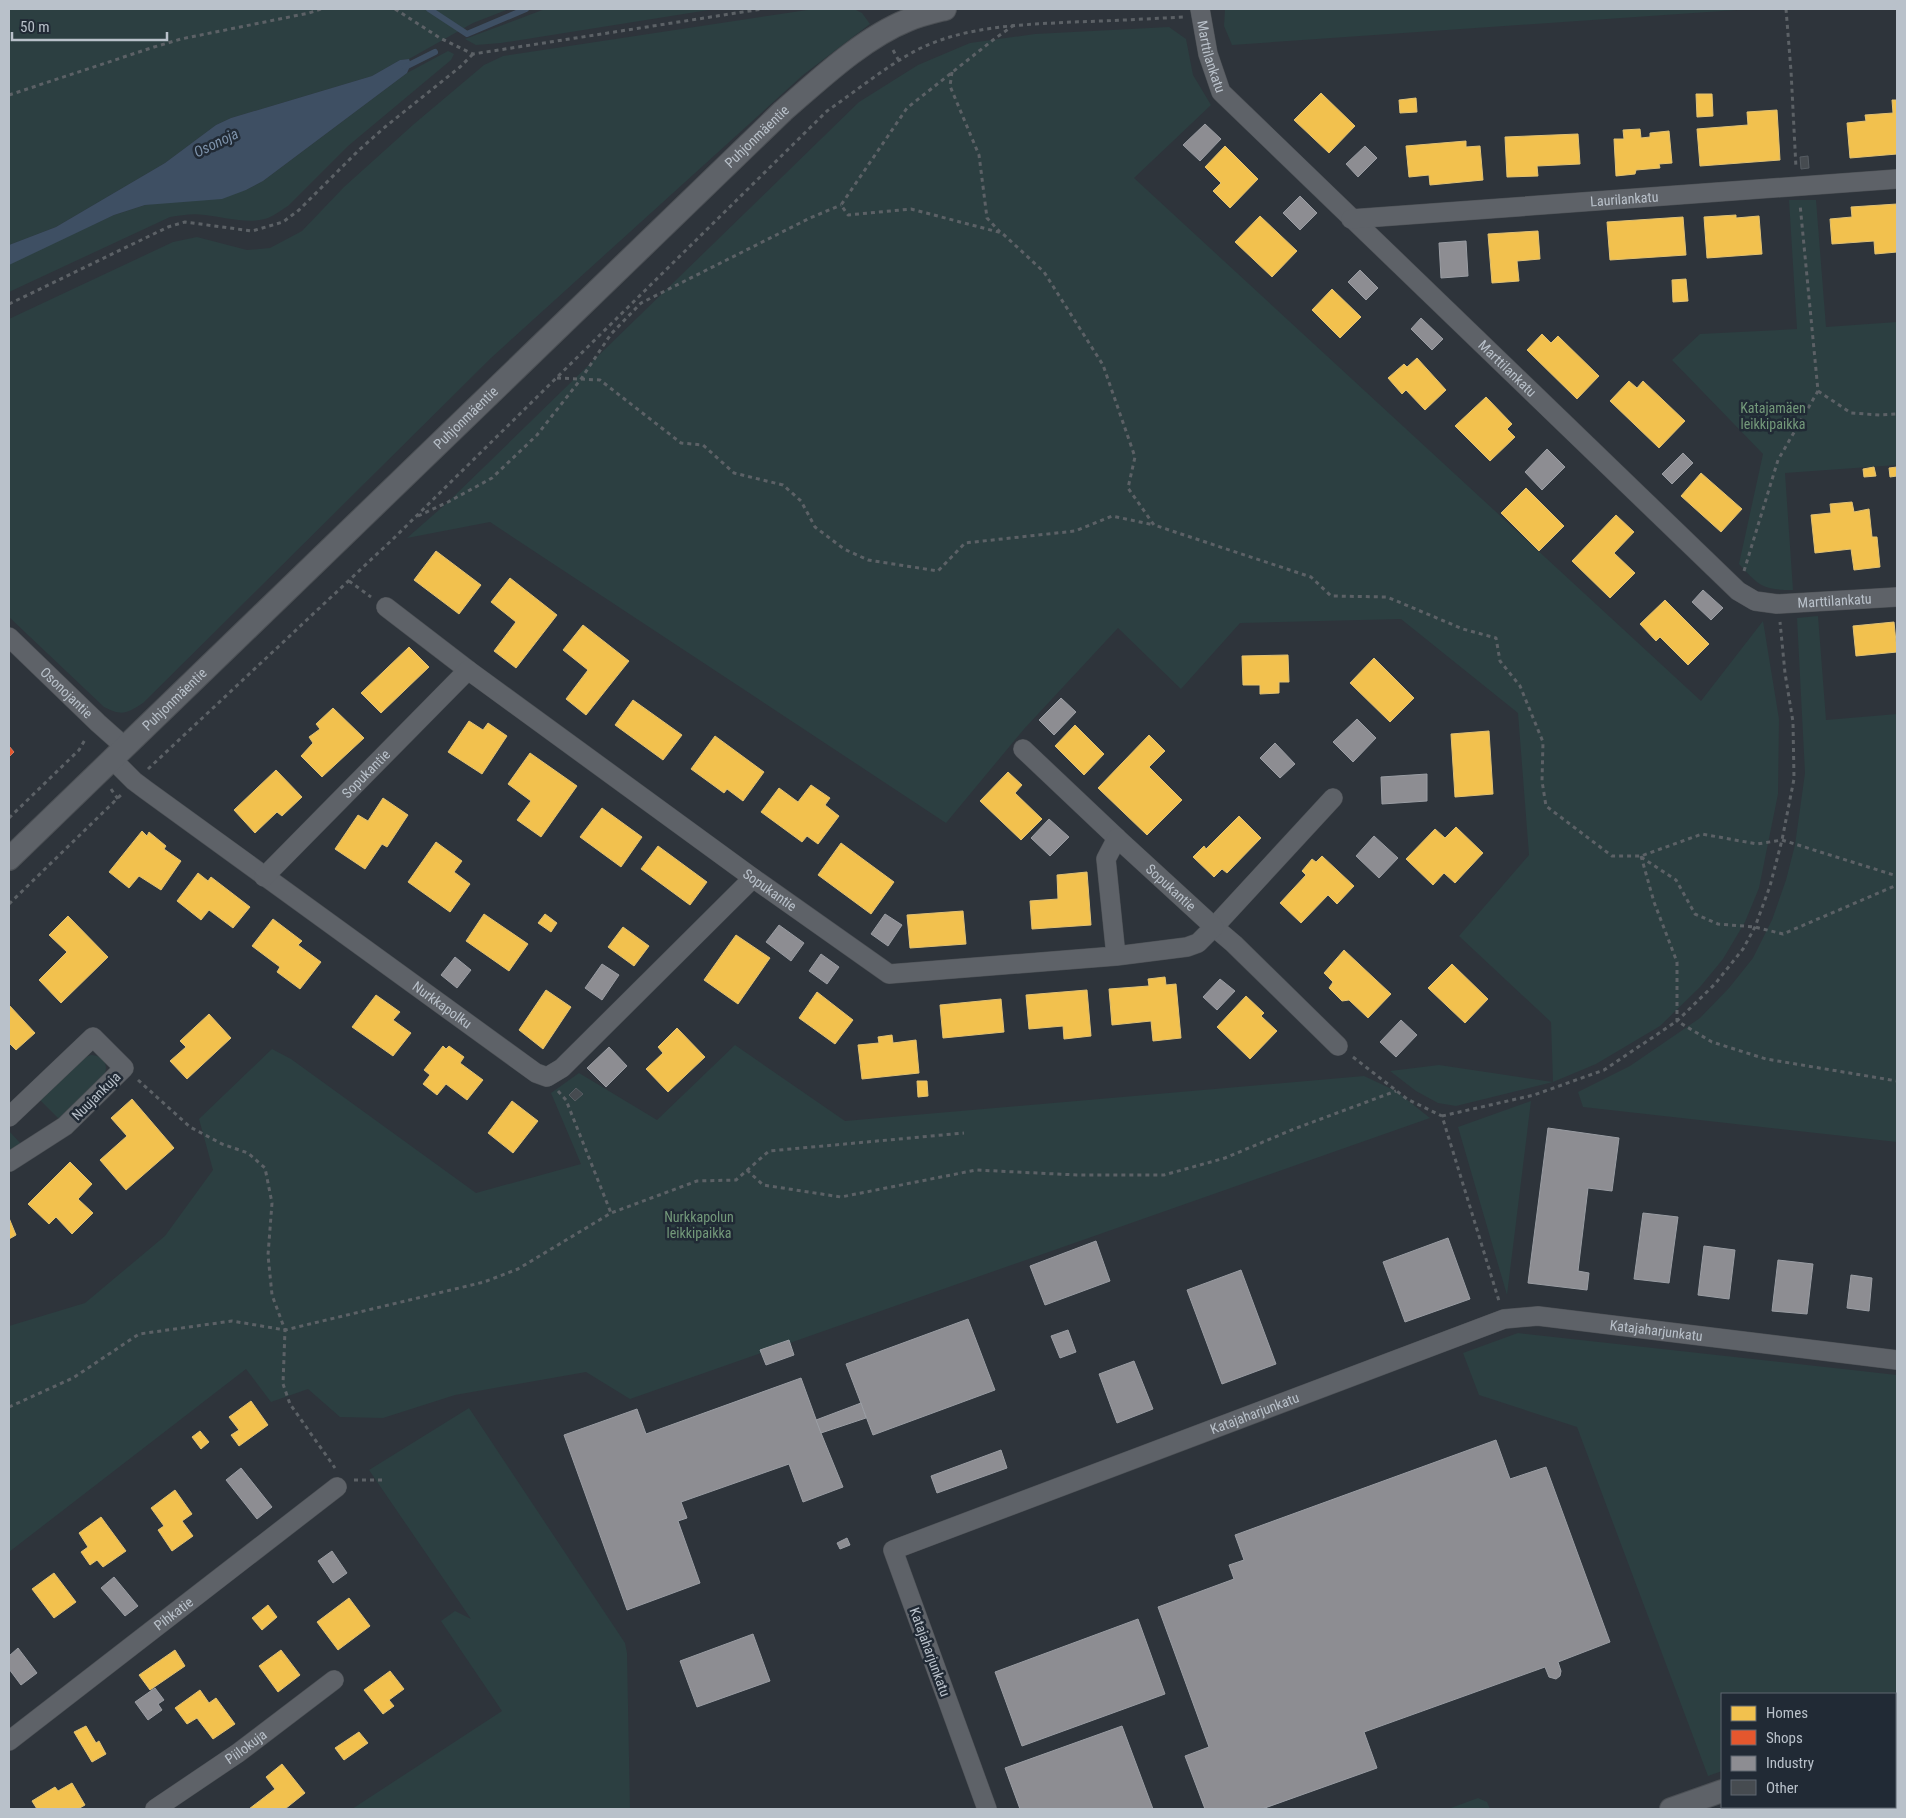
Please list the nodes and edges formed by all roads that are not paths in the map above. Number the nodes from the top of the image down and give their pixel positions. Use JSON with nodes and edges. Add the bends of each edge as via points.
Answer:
{"nodes":[{"id":1,"x":945,"y":9,"type":"edge"},
{"id":2,"x":1200,"y":13,"type":"edge"},
{"id":3,"x":905,"y":15,"type":"edge"},
{"id":4,"x":1897,"y":179,"type":"edge"},
{"id":5,"x":1351,"y":219,"type":"junction"},
{"id":6,"x":1897,"y":597,"type":"edge"},
{"id":7,"x":386,"y":607,"type":"road end"},
{"id":8,"x":9,"y":637,"type":"edge"},
{"id":9,"x":468,"y":670,"type":"junction"},
{"id":10,"x":1023,"y":749,"type":"dead end"},
{"id":11,"x":119,"y":752,"type":"junction"},
{"id":12,"x":1333,"y":798,"type":"dead end"},
{"id":13,"x":1117,"y":838,"type":"junction"},
{"id":14,"x":9,"y":859,"type":"edge"},
{"id":15,"x":264,"y":877,"type":"junction"},
{"id":16,"x":753,"y":878,"type":"junction"},
{"id":17,"x":1214,"y":927,"type":"junction"},
{"id":18,"x":1116,"y":956,"type":"junction"},
{"id":19,"x":1338,"y":1046,"type":"road end"},
{"id":20,"x":9,"y":1118,"type":"edge"},
{"id":21,"x":9,"y":1162,"type":"edge"},
{"id":22,"x":1897,"y":1360,"type":"edge"},
{"id":23,"x":341,"y":1484,"type":"road end"},
{"id":24,"x":334,"y":1680,"type":"dead end"},
{"id":25,"x":9,"y":1741,"type":"edge"},
{"id":26,"x":1721,"y":1791,"type":"edge"},
{"id":27,"x":155,"y":1809,"type":"edge"},
{"id":28,"x":987,"y":1809,"type":"edge"},
{"id":29,"x":1670,"y":1809,"type":"edge"}],
"edges":[{"from":1,"to":3,"type":"street","name":"Puhjonmäentie"},
{"from":2,"to":5,"type":"street","name":"Marttilankatu","via":[[1208,54],[1221,92]]},
{"from":3,"to":11,"type":"street","name":"Puhjonmäentie","via":[[783,111]]},
{"from":4,"to":5,"type":"street","name":"Laurilankatu"},
{"from":5,"to":6,"type":"street","name":"Marttilankatu","via":[[1738,591],[1755,601],[1777,604]]},
{"from":7,"to":9,"type":"street","name":"Sopukantie"},
{"from":8,"to":11,"type":"street","name":"Osonojantie","via":[[98,723]]},
{"from":9,"to":15,"type":"street","name":"Sopukantie"},
{"from":9,"to":16,"type":"street","name":"Sopukantie"},
{"from":10,"to":13,"type":"street","name":"Sopukantie"},
{"from":11,"to":14,"type":"street","name":"Puhjonmäentie"},
{"from":11,"to":15,"type":"street","name":"Nurkkapolku","via":[[134,781]]},
{"from":12,"to":17,"type":"street"},
{"from":13,"to":17,"type":"street","name":"Sopukantie"},
{"from":13,"to":18,"type":"street","via":[[1106,859]]},
{"from":15,"to":16,"type":"street","name":"Nurkkapolku","via":[[536,1073],[547,1077],[562,1068]]},
{"from":16,"to":18,"type":"street","name":"Sopukantie","via":[[889,974]]},
{"from":17,"to":18,"type":"street","name":"Sopukantie","via":[[1198,943],[1187,947]]},
{"from":17,"to":19,"type":"street"},
{"from":20,"to":21,"type":"street","name":"Nuujankuja","via":[[93,1036],[124,1068],[65,1126]]},
{"from":22,"to":28,"type":"street","name":"Katajaharjunkatu","via":[[1538,1316],[1504,1319],[893,1550]]},
{"from":23,"to":25,"type":"street","name":"Pihkatie"},
{"from":24,"to":27,"type":"street","name":"Piilokuja","via":[[238,1753]]},
{"from":26,"to":29,"type":"street"}]}
